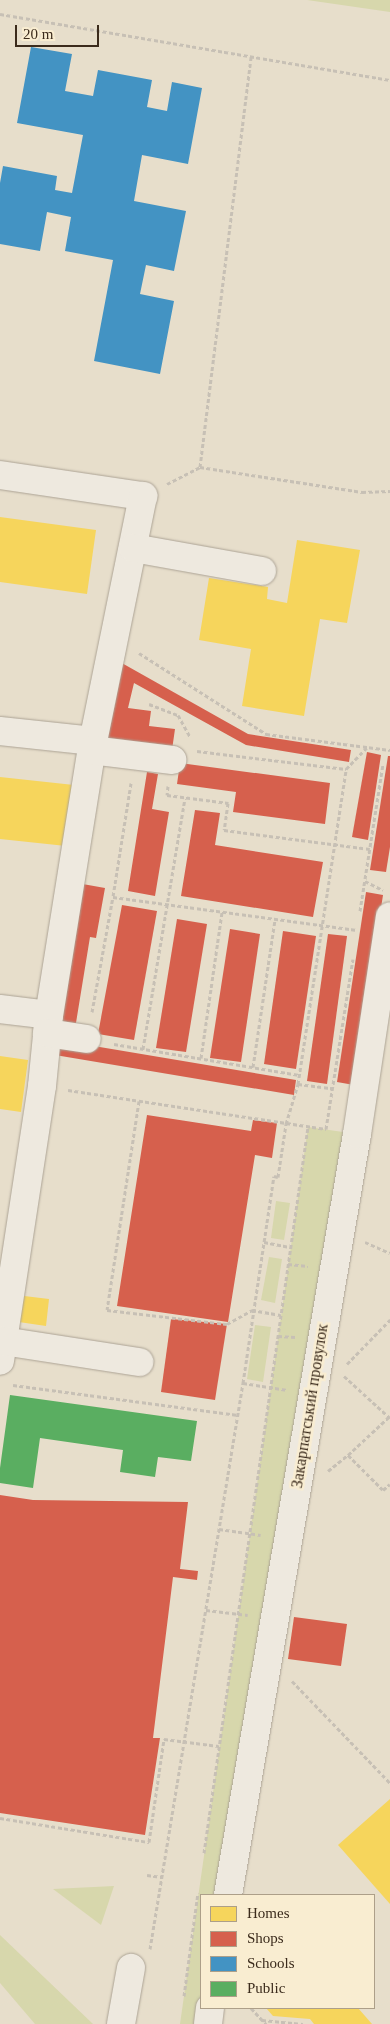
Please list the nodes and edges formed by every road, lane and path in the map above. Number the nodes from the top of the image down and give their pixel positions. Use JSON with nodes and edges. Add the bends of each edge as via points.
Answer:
{"nodes":[{"id":1,"x":0,"y":14,"type":"edge"},
{"id":2,"x":251,"y":56,"type":"junction"},
{"id":3,"x":390,"y":80,"type":"edge"},
{"id":4,"x":200,"y":467,"type":"junction"},
{"id":5,"x":0,"y":475,"type":"edge"},
{"id":6,"x":390,"y":490,"type":"edge"},
{"id":7,"x":143,"y":496,"type":"junction"},
{"id":8,"x":132,"y":548,"type":"junction"},
{"id":9,"x":262,"y":571,"type":"dead end"},
{"id":10,"x":113,"y":636,"type":"junction"},
{"id":11,"x":148,"y":704,"type":"dead end"},
{"id":12,"x":0,"y":731,"type":"edge"},
{"id":13,"x":92,"y":746,"type":"junction"},
{"id":14,"x":367,"y":747,"type":"junction"},
{"id":15,"x":390,"y":750,"type":"edge"},
{"id":16,"x":198,"y":751,"type":"junction"},
{"id":17,"x":136,"y":755,"type":"junction"},
{"id":18,"x":172,"y":760,"type":"junction"},
{"id":19,"x":346,"y":768,"type":"junction"},
{"id":20,"x":185,"y":798,"type":"junction"},
{"id":21,"x":335,"y":844,"type":"junction"},
{"id":22,"x":370,"y":849,"type":"dead end"},
{"id":23,"x":365,"y":881,"type":"dead end"},
{"id":24,"x":390,"y":893,"type":"edge"},
{"id":25,"x":113,"y":897,"type":"junction"},
{"id":26,"x":167,"y":905,"type":"junction"},
{"id":27,"x":222,"y":912,"type":"junction"},
{"id":28,"x":390,"y":916,"type":"edge"},
{"id":29,"x":275,"y":920,"type":"junction"},
{"id":30,"x":322,"y":926,"type":"junction"},
{"id":31,"x":357,"y":930,"type":"dead end"},
{"id":32,"x":0,"y":1009,"type":"edge"},
{"id":33,"x":48,"y":1024,"type":"junction"},
{"id":34,"x":86,"y":1039,"type":"junction"},
{"id":35,"x":143,"y":1049,"type":"junction"},
{"id":36,"x":200,"y":1058,"type":"junction"},
{"id":37,"x":253,"y":1067,"type":"junction"},
{"id":38,"x":300,"y":1074,"type":"junction"},
{"id":39,"x":298,"y":1084,"type":"junction"},
{"id":40,"x":42,"y":1086,"type":"junction"},
{"id":41,"x":332,"y":1088,"type":"dead end"},
{"id":42,"x":140,"y":1101,"type":"junction"},
{"id":43,"x":286,"y":1124,"type":"junction"},
{"id":44,"x":308,"y":1127,"type":"junction"},
{"id":45,"x":357,"y":1134,"type":"junction"},
{"id":46,"x":264,"y":1242,"type":"junction"},
{"id":47,"x":290,"y":1247,"type":"junction"},
{"id":48,"x":6,"y":1286,"type":"edge"},
{"id":49,"x":252,"y":1310,"type":"junction"},
{"id":50,"x":281,"y":1315,"type":"junction"},
{"id":51,"x":390,"y":1320,"type":"edge"},
{"id":52,"x":319,"y":1354,"type":"junction"},
{"id":53,"x":4,"y":1362,"type":"edge"},
{"id":54,"x":139,"y":1362,"type":"dead end"},
{"id":55,"x":339,"y":1372,"type":"junction"},
{"id":56,"x":243,"y":1383,"type":"junction"},
{"id":57,"x":270,"y":1387,"type":"junction"},
{"id":58,"x":312,"y":1393,"type":"junction"},
{"id":59,"x":238,"y":1415,"type":"junction"},
{"id":60,"x":390,"y":1417,"type":"edge"},
{"id":61,"x":348,"y":1455,"type":"junction"},
{"id":62,"x":390,"y":1484,"type":"edge"},
{"id":63,"x":296,"y":1497,"type":"junction"},
{"id":64,"x":219,"y":1529,"type":"junction"},
{"id":65,"x":250,"y":1533,"type":"junction"},
{"id":66,"x":289,"y":1540,"type":"junction"},
{"id":67,"x":206,"y":1610,"type":"junction"},
{"id":68,"x":238,"y":1613,"type":"junction"},
{"id":69,"x":276,"y":1620,"type":"junction"},
{"id":70,"x":270,"y":1657,"type":"junction"},
{"id":71,"x":184,"y":1742,"type":"junction"},
{"id":72,"x":219,"y":1746,"type":"junction"},
{"id":73,"x":390,"y":1783,"type":"edge"},
{"id":74,"x":0,"y":1818,"type":"edge"},
{"id":75,"x":203,"y":1861,"type":"dead end"},
{"id":76,"x":148,"y":1875,"type":"dead end"},
{"id":77,"x":162,"y":1877,"type":"dead end"},
{"id":78,"x":199,"y":1890,"type":"dead end"},
{"id":79,"x":228,"y":1894,"type":"edge"},
{"id":80,"x":140,"y":1962,"type":"joint"},
{"id":81,"x":182,"y":2005,"type":"dead end"},
{"id":82,"x":210,"y":2009,"type":"edge"},
{"id":83,"x":252,"y":2009,"type":"edge"},
{"id":84,"x":262,"y":2020,"type":"junction"},
{"id":85,"x":121,"y":2024,"type":"edge"},
{"id":86,"x":208,"y":2024,"type":"edge"},
{"id":87,"x":266,"y":2024,"type":"edge"},
{"id":88,"x":303,"y":2024,"type":"edge"}],
"edges":[{"from":1,"to":2,"type":"path"},
{"from":2,"to":3,"type":"path"},
{"from":2,"to":4,"type":"path"},
{"from":4,"to":6,"type":"path","via":[[362,492]]},
{"from":4,"to":7,"type":"path"},
{"from":5,"to":7,"type":"street"},
{"from":7,"to":8,"type":"street"},
{"from":8,"to":9,"type":"street"},
{"from":8,"to":10,"type":"street"},
{"from":10,"to":13,"type":"street"},
{"from":10,"to":14,"type":"path","via":[[266,734]]},
{"from":11,"to":16,"type":"path","via":[[178,715]]},
{"from":12,"to":13,"type":"street"},
{"from":13,"to":17,"type":"street"},
{"from":13,"to":33,"type":"street"},
{"from":14,"to":15,"type":"path"},
{"from":14,"to":19,"type":"path"},
{"from":16,"to":18,"type":"path"},
{"from":16,"to":19,"type":"path"},
{"from":17,"to":18,"type":"street"},
{"from":17,"to":25,"type":"path"},
{"from":18,"to":20,"type":"path","via":[[167,795]]},
{"from":19,"to":21,"type":"path"},
{"from":20,"to":21,"type":"path","via":[[228,803],[224,830]]},
{"from":20,"to":26,"type":"path"},
{"from":21,"to":22,"type":"path"},
{"from":21,"to":30,"type":"path"},
{"from":23,"to":24,"type":"path"},
{"from":25,"to":26,"type":"path"},
{"from":25,"to":34,"type":"path"},
{"from":26,"to":27,"type":"path"},
{"from":26,"to":35,"type":"path"},
{"from":27,"to":29,"type":"path"},
{"from":27,"to":36,"type":"path"},
{"from":28,"to":45,"type":"street","name":"Закарпатський провулок"},
{"from":29,"to":30,"type":"path"},
{"from":29,"to":37,"type":"path"},
{"from":30,"to":31,"type":"path"},
{"from":30,"to":38,"type":"path"},
{"from":32,"to":33,"type":"street"},
{"from":33,"to":34,"type":"street"},
{"from":33,"to":40,"type":"street"},
{"from":34,"to":35,"type":"path"},
{"from":35,"to":36,"type":"path"},
{"from":36,"to":37,"type":"path"},
{"from":37,"to":38,"type":"path"},
{"from":38,"to":39,"type":"path"},
{"from":39,"to":41,"type":"path"},
{"from":39,"to":43,"type":"path"},
{"from":40,"to":42,"type":"path"},
{"from":40,"to":48,"type":"street"},
{"from":42,"to":43,"type":"path"},
{"from":42,"to":49,"type":"path","via":[[107,1310],[227,1324]]},
{"from":43,"to":44,"type":"path"},
{"from":43,"to":46,"type":"path"},
{"from":44,"to":45,"type":"path"},
{"from":44,"to":47,"type":"path"},
{"from":45,"to":52,"type":"street","name":"Закарпатський провулок"},
{"from":46,"to":47,"type":"path"},
{"from":46,"to":49,"type":"path"},
{"from":47,"to":50,"type":"path"},
{"from":48,"to":53,"type":"street"},
{"from":49,"to":50,"type":"path"},
{"from":49,"to":56,"type":"path"},
{"from":50,"to":57,"type":"path"},
{"from":51,"to":55,"type":"path"},
{"from":52,"to":55,"type":"path"},
{"from":52,"to":58,"type":"street","name":"Закарпатський провулок"},
{"from":53,"to":54,"type":"street"},
{"from":53,"to":59,"type":"path"},
{"from":55,"to":60,"type":"path"},
{"from":56,"to":57,"type":"path"},
{"from":56,"to":59,"type":"path"},
{"from":57,"to":58,"type":"path"},
{"from":57,"to":65,"type":"path"},
{"from":58,"to":63,"type":"street","name":"Закарпатський провулок"},
{"from":59,"to":64,"type":"path"},
{"from":60,"to":61,"type":"path"},
{"from":61,"to":62,"type":"path","via":[[384,1490]]},
{"from":61,"to":63,"type":"path"},
{"from":63,"to":66,"type":"street","name":"Закарпатський провулок"},
{"from":64,"to":65,"type":"path"},
{"from":64,"to":67,"type":"path"},
{"from":65,"to":66,"type":"path"},
{"from":65,"to":68,"type":"path"},
{"from":66,"to":69,"type":"street","name":"Закарпатський провулок"},
{"from":67,"to":68,"type":"path"},
{"from":67,"to":71,"type":"path"},
{"from":68,"to":69,"type":"path"},
{"from":68,"to":72,"type":"path"},
{"from":69,"to":70,"type":"street","name":"Закарпатський провулок"},
{"from":70,"to":73,"type":"path"},
{"from":70,"to":79,"type":"street","name":"Закарпатський провулок"},
{"from":71,"to":72,"type":"path"},
{"from":71,"to":74,"type":"path","via":[[164,1739],[149,1842]]},
{"from":71,"to":80,"type":"path"},
{"from":72,"to":75,"type":"path"},
{"from":76,"to":77,"type":"path"},
{"from":78,"to":81,"type":"path"},
{"from":80,"to":85,"type":"street"},
{"from":82,"to":86,"type":"street"},
{"from":83,"to":84,"type":"path"},
{"from":84,"to":87,"type":"path"},
{"from":84,"to":88,"type":"path"}]}
